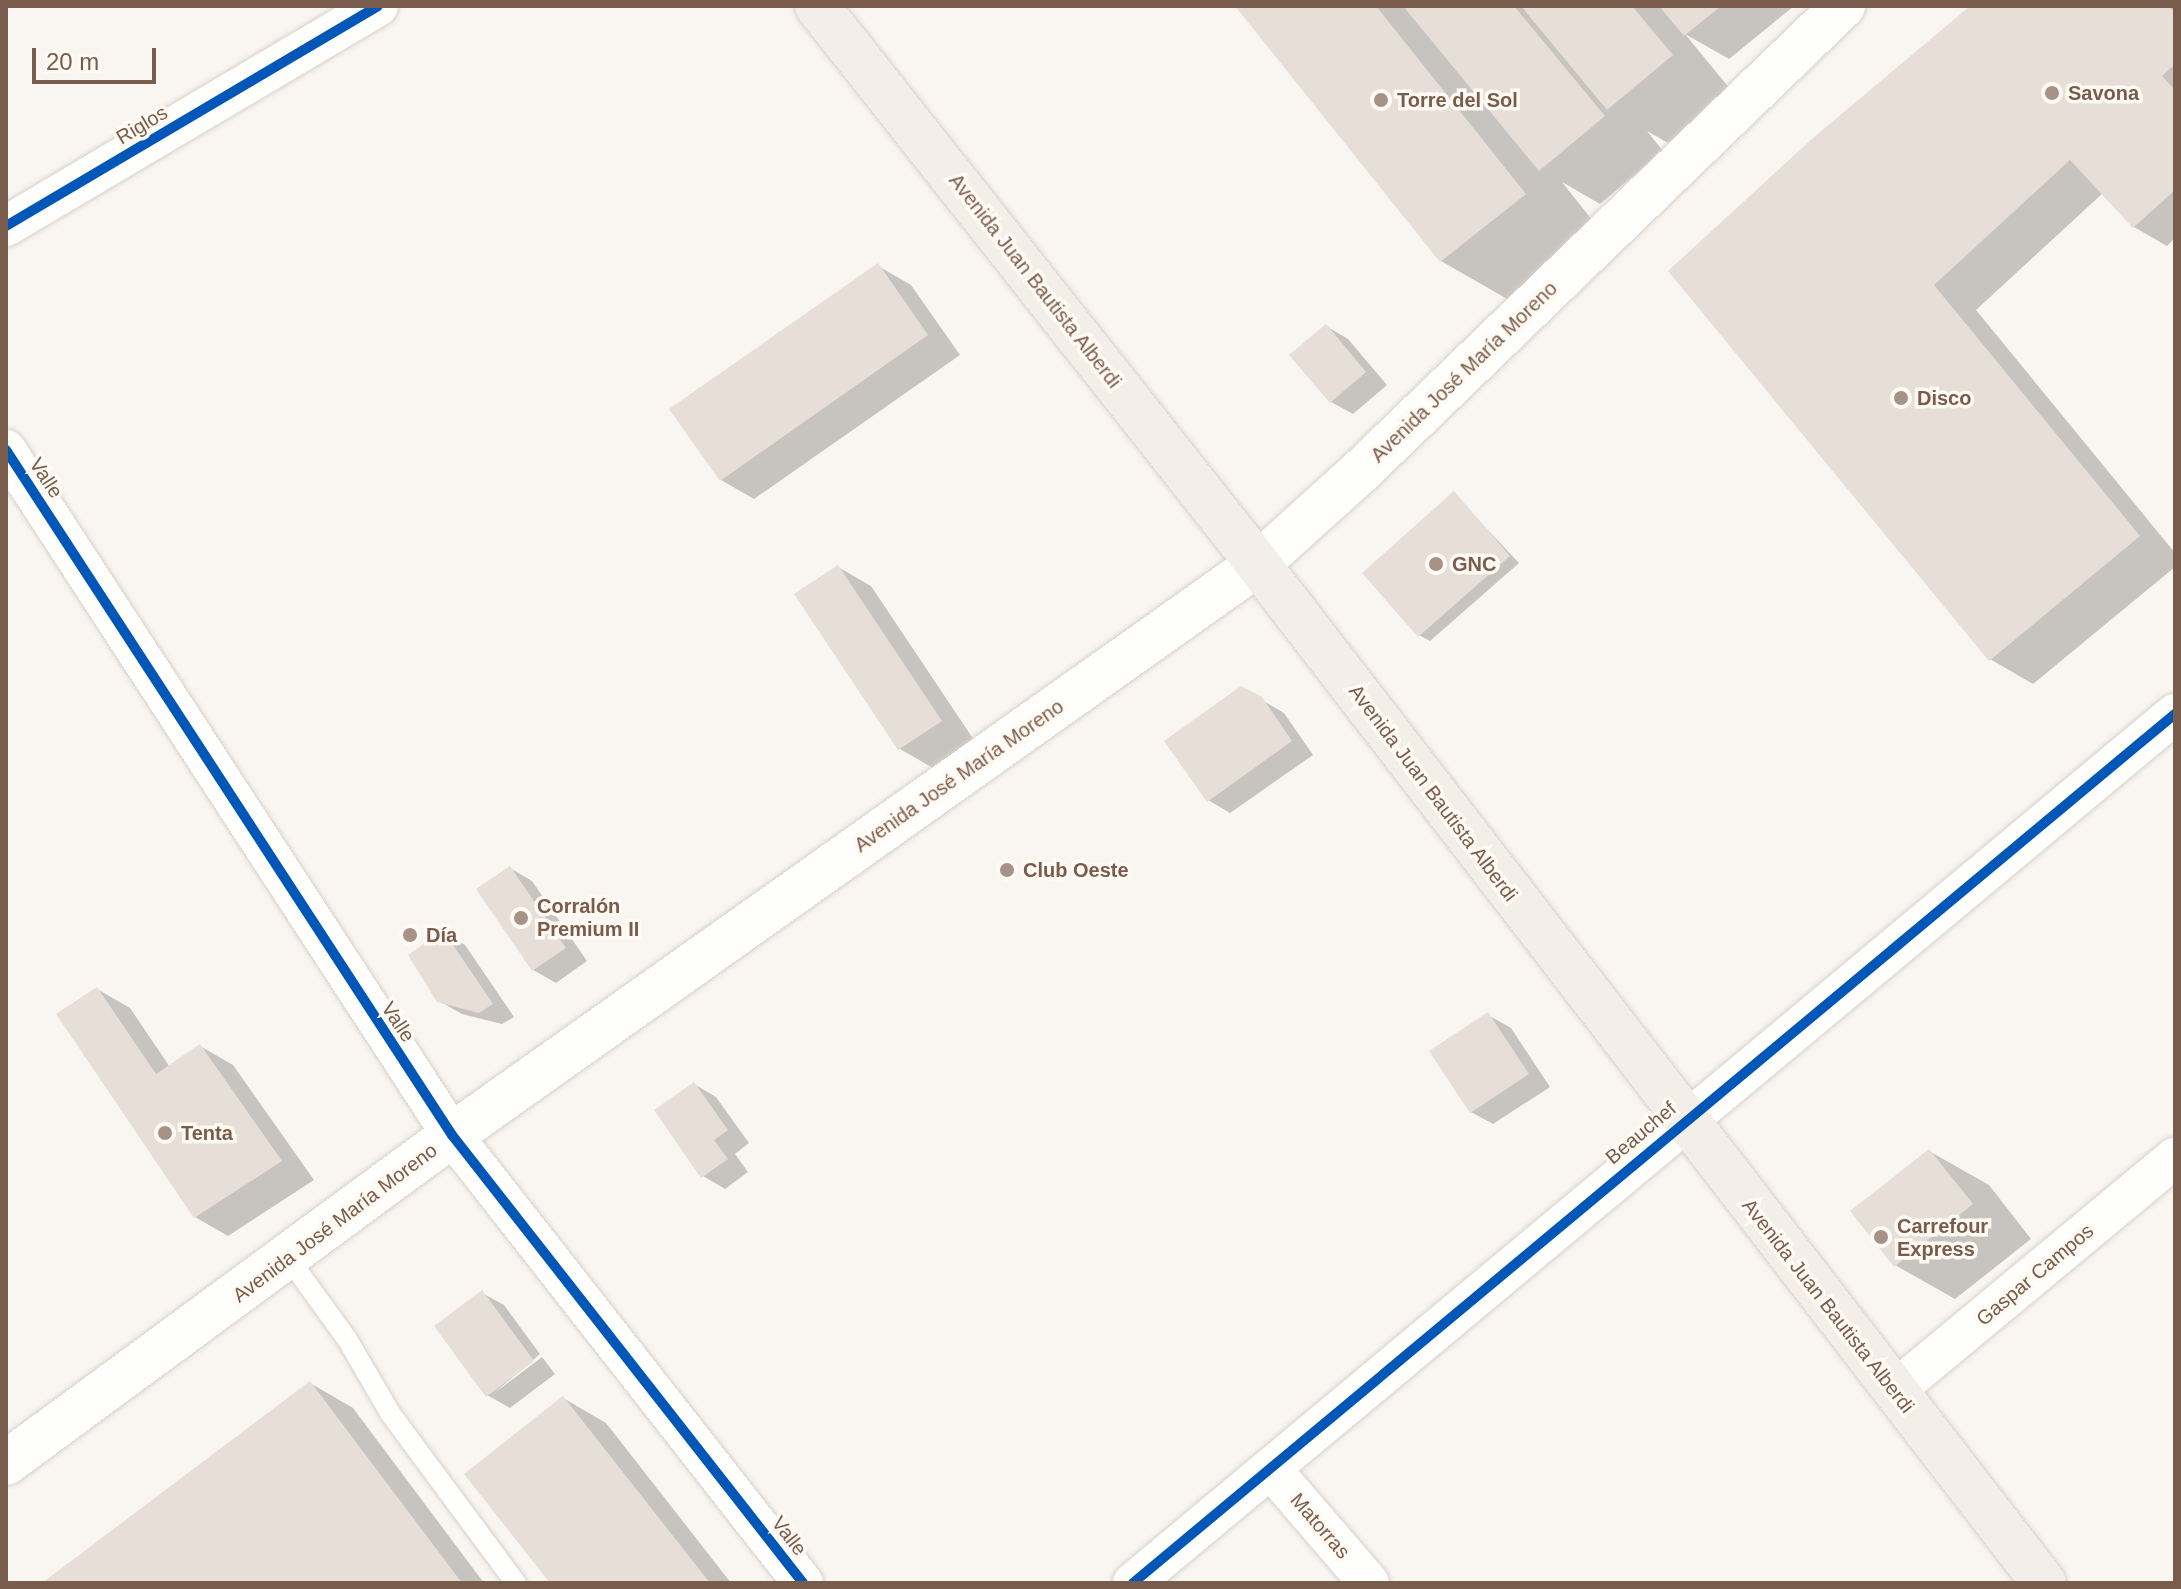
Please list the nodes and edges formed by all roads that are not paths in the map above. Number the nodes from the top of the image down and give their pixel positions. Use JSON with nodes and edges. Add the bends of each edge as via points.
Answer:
{"nodes":[{"id":1,"x":378,"y":6,"type":"edge"},
{"id":2,"x":817,"y":6,"type":"edge"},
{"id":3,"x":1843,"y":6,"type":"edge"},
{"id":4,"x":6,"y":226,"type":"edge"},
{"id":5,"x":6,"y":450,"type":"edge"},
{"id":6,"x":1258,"y":564,"type":"junction"},
{"id":7,"x":2175,"y":714,"type":"edge"},
{"id":8,"x":1684,"y":1121,"type":"junction"},
{"id":9,"x":452,"y":1135,"type":"junction"},
{"id":10,"x":2175,"y":1158,"type":"edge"},
{"id":11,"x":289,"y":1259,"type":"junction"},
{"id":12,"x":1894,"y":1391,"type":"junction"},
{"id":13,"x":6,"y":1463,"type":"edge"},
{"id":14,"x":1271,"y":1469,"type":"junction"},
{"id":15,"x":516,"y":1583,"type":"edge"},
{"id":16,"x":803,"y":1583,"type":"edge"},
{"id":17,"x":1133,"y":1583,"type":"edge"},
{"id":18,"x":1369,"y":1583,"type":"edge"},
{"id":19,"x":2044,"y":1583,"type":"edge"}],
"edges":[{"from":1,"to":4,"type":"street","name":"Riglos"},
{"from":2,"to":6,"type":"main road","name":"Avenida Juan Bautista Alberdi"},
{"from":3,"to":6,"type":"main road","name":"Avenida José María Moreno"},
{"from":5,"to":9,"type":"street","name":"Valle"},
{"from":6,"to":8,"type":"main road","name":"Avenida Juan Bautista Alberdi"},
{"from":6,"to":9,"type":"main road","name":"Avenida José María Moreno"},
{"from":7,"to":8,"type":"street","name":"Beauchef"},
{"from":8,"to":12,"type":"main road","name":"Avenida Juan Bautista Alberdi"},
{"from":8,"to":14,"type":"street","name":"Beauchef"},
{"from":9,"to":11,"type":"main road","name":"Avenida José María Moreno"},
{"from":9,"to":16,"type":"street","name":"Valle"},
{"from":10,"to":12,"type":"street","name":"Gaspar Campos"},
{"from":11,"to":13,"type":"main road","name":"Avenida José María Moreno"},
{"from":11,"to":15,"type":"lane","via":[[347,1339],[390,1413]]},
{"from":12,"to":19,"type":"main road","name":"Avenida Juan Bautista Alberdi"},
{"from":14,"to":17,"type":"street","name":"Beauchef"},
{"from":14,"to":18,"type":"street","name":"Matorras"}]}
